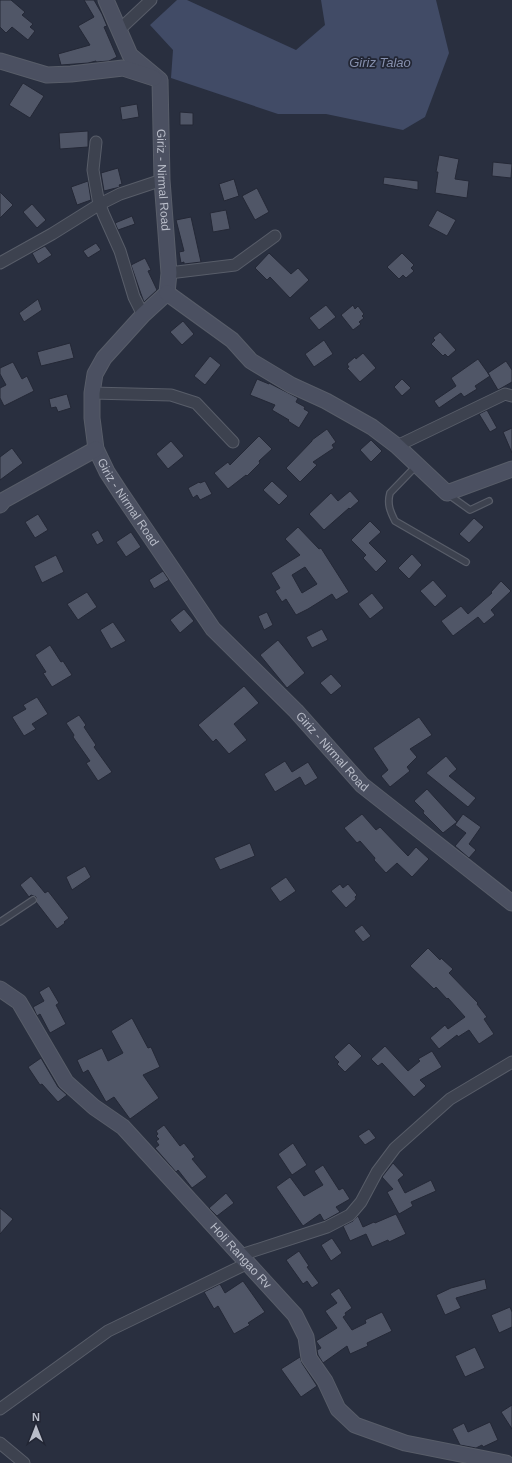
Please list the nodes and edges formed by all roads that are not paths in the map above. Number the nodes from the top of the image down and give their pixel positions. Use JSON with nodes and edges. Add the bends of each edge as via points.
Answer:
{"nodes":[{"id":1,"x":106,"y":0,"type":"edge"},
{"id":2,"x":151,"y":0,"type":"edge"},
{"id":3,"x":119,"y":30,"type":"junction"},
{"id":4,"x":0,"y":61,"type":"edge"},
{"id":5,"x":160,"y":80,"type":"junction"},
{"id":6,"x":96,"y":142,"type":"dead end"},
{"id":7,"x":162,"y":180,"type":"junction"},
{"id":8,"x":100,"y":204,"type":"junction"},
{"id":9,"x":275,"y":236,"type":"dead end"},
{"id":10,"x":0,"y":263,"type":"edge"},
{"id":11,"x":170,"y":273,"type":"junction"},
{"id":12,"x":167,"y":293,"type":"junction"},
{"id":13,"x":143,"y":315,"type":"junction"},
{"id":14,"x":92,"y":393,"type":"junction"},
{"id":15,"x":512,"y":396,"type":"edge"},
{"id":16,"x":233,"y":442,"type":"dead end"},
{"id":17,"x":397,"y":446,"type":"junction"},
{"id":18,"x":96,"y":449,"type":"junction"},
{"id":19,"x":417,"y":465,"type":"junction"},
{"id":20,"x":512,"y":469,"type":"edge"},
{"id":21,"x":447,"y":493,"type":"junction"},
{"id":22,"x":2,"y":499,"type":"edge"},
{"id":23,"x":489,"y":501,"type":"dead end"},
{"id":24,"x":466,"y":562,"type":"dead end"},
{"id":25,"x":33,"y":900,"type":"dead end"},
{"id":26,"x":512,"y":903,"type":"edge"},
{"id":27,"x":0,"y":922,"type":"edge"},
{"id":28,"x":0,"y":989,"type":"edge"},
{"id":29,"x":512,"y":1062,"type":"edge"},
{"id":30,"x":244,"y":1259,"type":"junction"},
{"id":31,"x":0,"y":1409,"type":"edge"},
{"id":32,"x":0,"y":1443,"type":"edge"},
{"id":33,"x":24,"y":1463,"type":"edge"},
{"id":34,"x":506,"y":1463,"type":"edge"}],
"edges":[{"from":1,"to":3,"type":"street"},
{"from":2,"to":3,"type":"street"},
{"from":3,"to":5,"type":"street","via":[[130,54]]},
{"from":4,"to":5,"type":"street","via":[[47,75],[123,68]]},
{"from":5,"to":7,"type":"street","name":"Giriz - Nirmal Road"},
{"from":6,"to":8,"type":"street","via":[[93,170]]},
{"from":7,"to":8,"type":"street","via":[[120,194]]},
{"from":7,"to":11,"type":"street","name":"Giriz - Nirmal Road"},
{"from":8,"to":10,"type":"street"},
{"from":8,"to":13,"type":"street"},
{"from":9,"to":11,"type":"street","via":[[235,265]]},
{"from":11,"to":12,"type":"street","name":"Giriz - Nirmal Road"},
{"from":12,"to":13,"type":"street","name":"Giriz - Nirmal Road"},
{"from":12,"to":17,"type":"street","via":[[232,340],[251,362],[372,427]]},
{"from":13,"to":14,"type":"street","name":"Giriz - Nirmal Road","via":[[104,358],[95,374]]},
{"from":14,"to":16,"type":"street","via":[[171,395],[196,403]]},
{"from":14,"to":18,"type":"street","name":"Giriz - Nirmal Road"},
{"from":15,"to":17,"type":"street","via":[[505,394]]},
{"from":17,"to":19,"type":"street"},
{"from":18,"to":22,"type":"street"},
{"from":18,"to":26,"type":"street","name":"Giriz - Nirmal Road","via":[[111,479],[213,629],[296,711],[362,785]]},
{"from":19,"to":21,"type":"street"},
{"from":19,"to":24,"type":"lane","via":[[390,494],[389,511],[395,521]]},
{"from":20,"to":21,"type":"street"},
{"from":21,"to":23,"type":"lane","via":[[470,510]]},
{"from":25,"to":27,"type":"lane"},
{"from":28,"to":30,"type":"street","name":"Holi Rangao Rv","via":[[19,1002],[66,1082],[94,1108],[123,1127]]},
{"from":29,"to":30,"type":"street","via":[[450,1099],[395,1148],[350,1215],[327,1227]]},
{"from":30,"to":31,"type":"street","via":[[108,1331]]},
{"from":30,"to":34,"type":"street","name":"Holi Rangao Rv","via":[[295,1315],[306,1337],[309,1358],[325,1382],[338,1409],[355,1425],[405,1443]]},
{"from":32,"to":33,"type":"street"}]}
